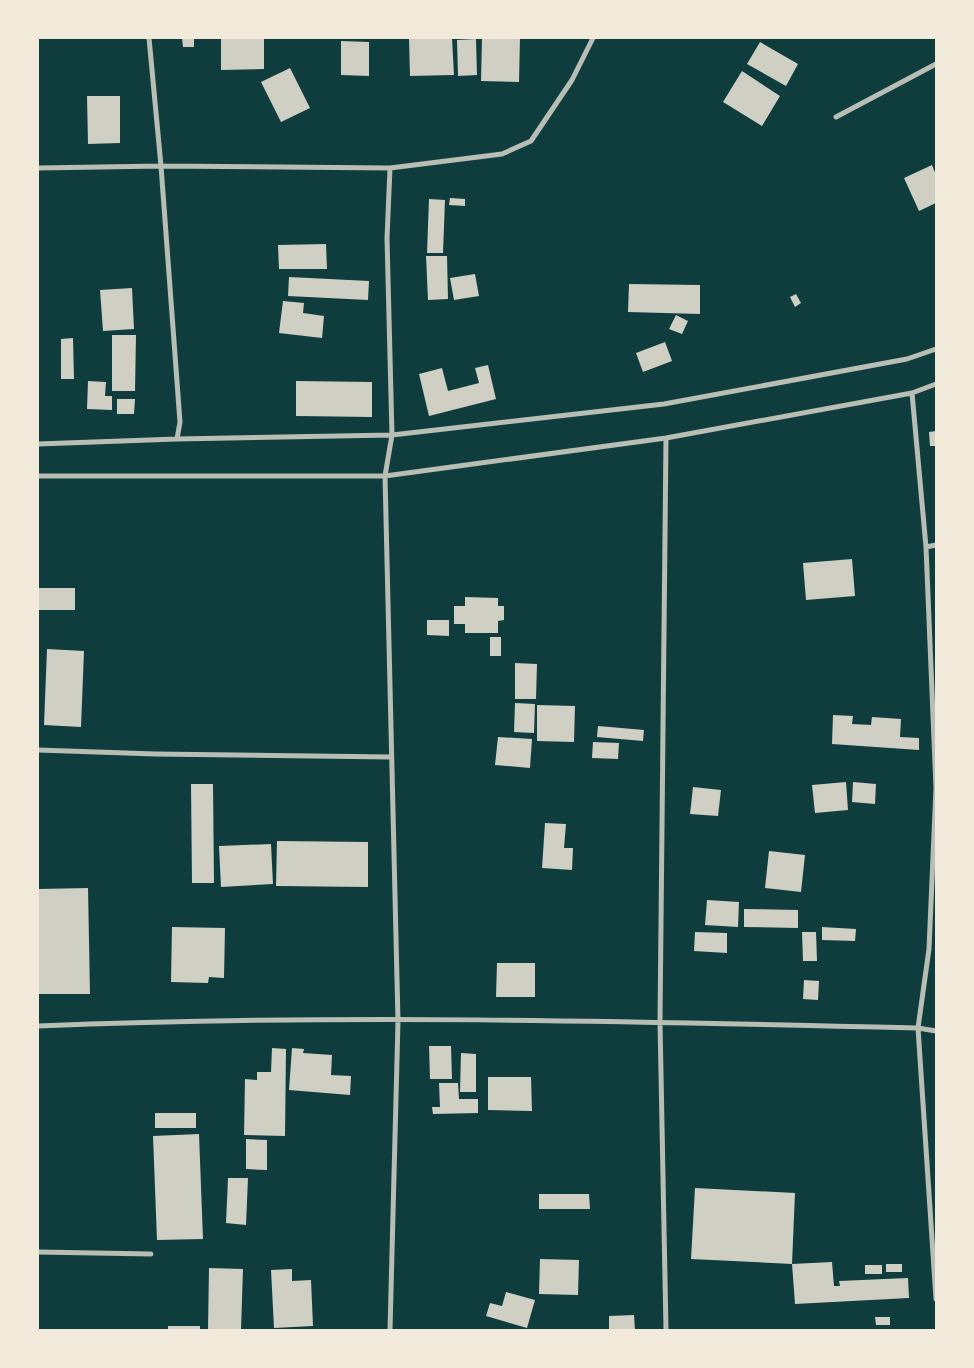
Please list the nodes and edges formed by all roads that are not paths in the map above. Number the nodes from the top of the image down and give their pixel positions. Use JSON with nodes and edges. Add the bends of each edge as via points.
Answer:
{"nodes":[{"id":1,"x":149,"y":38,"type":"edge"},
{"id":2,"x":593,"y":38,"type":"edge"},
{"id":3,"x":936,"y":64,"type":"edge"},
{"id":4,"x":836,"y":117,"type":"dead end"},
{"id":5,"x":161,"y":166,"type":"junction"},
{"id":6,"x":38,"y":168,"type":"edge"},
{"id":7,"x":390,"y":168,"type":"junction"},
{"id":8,"x":936,"y":349,"type":"edge"},
{"id":9,"x":936,"y":384,"type":"edge"},
{"id":10,"x":912,"y":393,"type":"junction"},
{"id":11,"x":392,"y":435,"type":"junction"},
{"id":12,"x":666,"y":438,"type":"junction"},
{"id":13,"x":177,"y":439,"type":"junction"},
{"id":14,"x":38,"y":444,"type":"edge"},
{"id":15,"x":38,"y":476,"type":"edge"},
{"id":16,"x":385,"y":476,"type":"junction"},
{"id":17,"x":936,"y":545,"type":"edge"},
{"id":18,"x":926,"y":547,"type":"junction"},
{"id":19,"x":38,"y":750,"type":"edge"},
{"id":20,"x":391,"y":757,"type":"junction"},
{"id":21,"x":936,"y":788,"type":"edge"},
{"id":22,"x":398,"y":1021,"type":"junction"},
{"id":23,"x":660,"y":1022,"type":"junction"},
{"id":24,"x":38,"y":1026,"type":"edge"},
{"id":25,"x":918,"y":1028,"type":"junction"},
{"id":26,"x":936,"y":1031,"type":"edge"},
{"id":27,"x":38,"y":1252,"type":"edge"},
{"id":28,"x":151,"y":1254,"type":"dead end"},
{"id":29,"x":936,"y":1299,"type":"edge"},
{"id":30,"x":390,"y":1330,"type":"edge"},
{"id":31,"x":666,"y":1330,"type":"edge"}],
"edges":[{"from":1,"to":5,"type":"street"},
{"from":2,"to":7,"type":"street","via":[[572,80],[531,141],[502,154]]},
{"from":3,"to":4,"type":"street"},
{"from":5,"to":6,"type":"street"},
{"from":5,"to":7,"type":"street"},
{"from":5,"to":13,"type":"street","via":[[180,422]]},
{"from":7,"to":11,"type":"street","via":[[387,238]]},
{"from":8,"to":11,"type":"street","via":[[908,359],[664,404]]},
{"from":9,"to":10,"type":"street"},
{"from":10,"to":12,"type":"street"},
{"from":10,"to":18,"type":"street"},
{"from":11,"to":13,"type":"street"},
{"from":11,"to":16,"type":"street"},
{"from":12,"to":16,"type":"street"},
{"from":12,"to":23,"type":"street"},
{"from":13,"to":14,"type":"street"},
{"from":15,"to":16,"type":"street"},
{"from":16,"to":20,"type":"street"},
{"from":17,"to":18,"type":"street"},
{"from":18,"to":21,"type":"street"},
{"from":19,"to":20,"type":"street"},
{"from":20,"to":22,"type":"street"},
{"from":21,"to":25,"type":"street","via":[[929,949]]},
{"from":22,"to":23,"type":"street"},
{"from":22,"to":24,"type":"street","via":[[178,1020]]},
{"from":22,"to":30,"type":"street"},
{"from":23,"to":25,"type":"street"},
{"from":23,"to":31,"type":"street"},
{"from":25,"to":26,"type":"street"},
{"from":25,"to":29,"type":"street"},
{"from":27,"to":28,"type":"street"}]}
